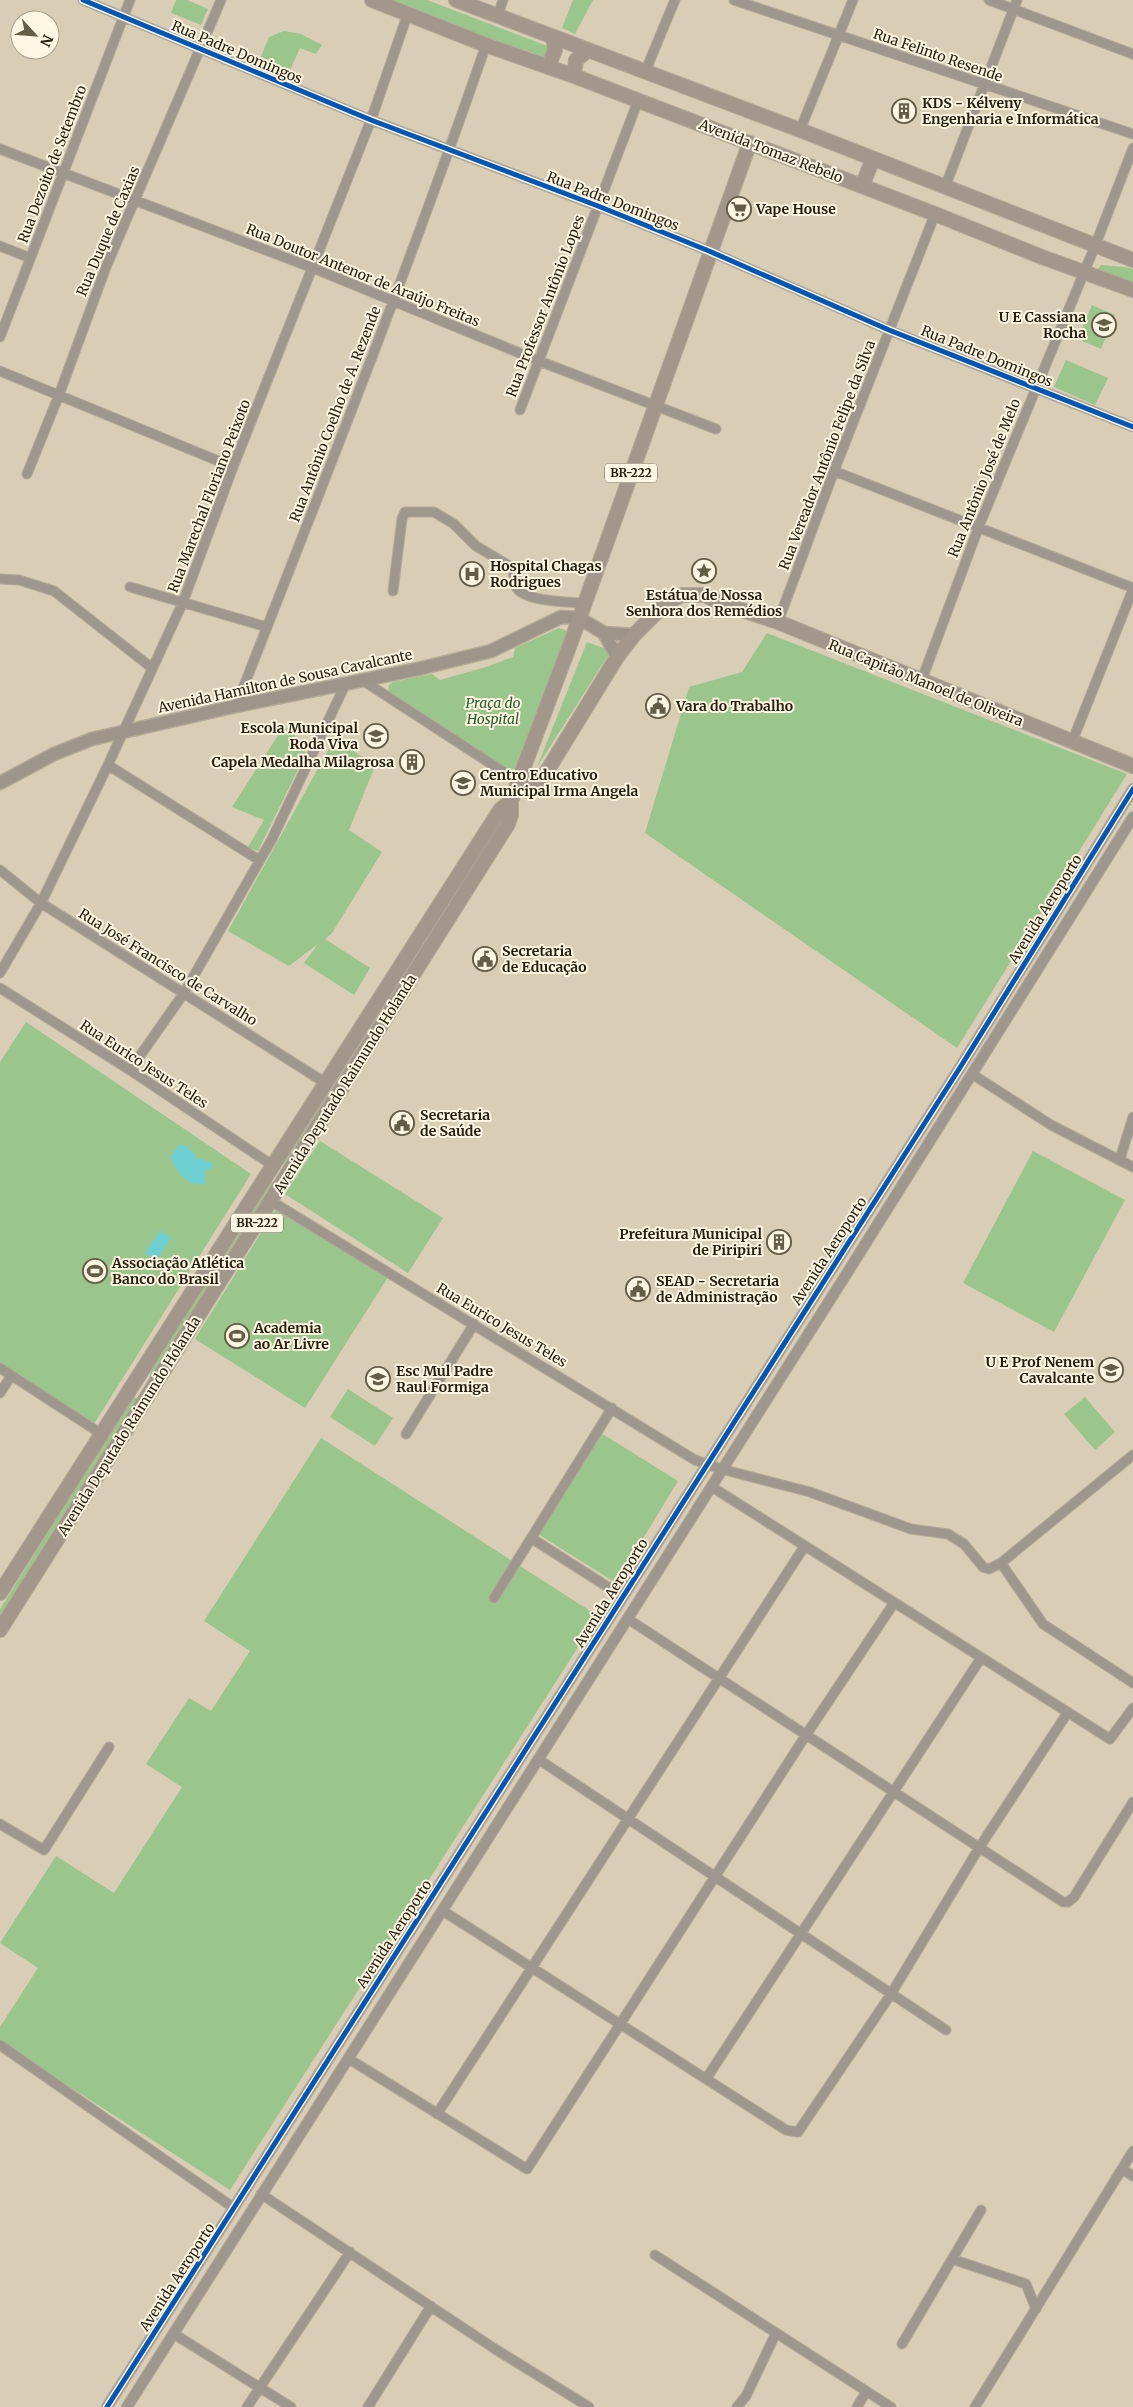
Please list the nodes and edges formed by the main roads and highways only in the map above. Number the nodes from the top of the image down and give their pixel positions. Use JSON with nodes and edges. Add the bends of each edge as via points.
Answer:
{"nodes":[{"id":1,"x":372,"y":0,"type":"edge"},
{"id":2,"x":456,"y":0,"type":"edge"},
{"id":3,"x":553,"y":37,"type":"junction"},
{"id":4,"x":587,"y":51,"type":"junction"},
{"id":5,"x":548,"y":66,"type":"junction"},
{"id":6,"x":574,"y":76,"type":"junction"},
{"id":7,"x":749,"y":144,"type":"junction"},
{"id":8,"x":873,"y":159,"type":"junction"},
{"id":9,"x":862,"y":186,"type":"junction"},
{"id":10,"x":1133,"y":260,"type":"edge"},
{"id":11,"x":1133,"y":290,"type":"edge"},
{"id":12,"x":579,"y":618,"type":"junction"},
{"id":13,"x":604,"y":634,"type":"junction"},
{"id":14,"x":634,"y":635,"type":"junction"},
{"id":15,"x":618,"y":657,"type":"junction"},
{"id":16,"x":1133,"y":766,"type":"edge"},
{"id":17,"x":518,"y":782,"type":"junction"},
{"id":18,"x":0,"y":783,"type":"edge"},
{"id":19,"x":507,"y":809,"type":"junction"},
{"id":20,"x":135,"y":1379,"type":"junction"},
{"id":21,"x":150,"y":1391,"type":"junction"},
{"id":22,"x":0,"y":1593,"type":"edge"},
{"id":23,"x":0,"y":1630,"type":"edge"}],
"edges":[{"from":1,"to":5,"type":"main road","name":"Avenida Tomaz Rebelo"},
{"from":2,"to":3,"type":"main road"},
{"from":3,"to":4,"type":"main road"},
{"from":3,"to":5,"type":"main road","via":[[555,50]]},
{"from":4,"to":6,"type":"main road","via":[[576,60]]},
{"from":4,"to":8,"type":"main road"},
{"from":5,"to":6,"type":"main road","name":"Avenida Tomaz Rebelo"},
{"from":6,"to":7,"type":"main road","name":"Avenida Tomaz Rebelo"},
{"from":7,"to":9,"type":"main road","name":"Avenida Tomaz Rebelo"},
{"from":7,"to":12,"type":"main road","number":"BR-222"},
{"from":8,"to":9,"type":"main road"},
{"from":8,"to":10,"type":"main road"},
{"from":9,"to":11,"type":"main road","name":"Avenida Tomaz Rebelo"},
{"from":12,"to":13,"type":"main road"},
{"from":12,"to":17,"type":"main road","number":"BR-222"},
{"from":12,"to":18,"type":"main road","name":"Avenida Hamilton de Sousa Cavalcante","via":[[561,617],[491,651],[418,669],[123,730],[54,754]]},
{"from":13,"to":14,"type":"main road"},
{"from":13,"to":15,"type":"main road"},
{"from":14,"to":15,"type":"main road"},
{"from":14,"to":16,"type":"main road","name":"Rua Capitão Manoel de Oliveira","via":[[666,603],[718,602],[778,622]]},
{"from":15,"to":17,"type":"main road","via":[[544,776],[536,782]]},
{"from":17,"to":19,"type":"main road","number":"BR-222"},
{"from":19,"to":20,"type":"main road","name":"Avenida Deputado Raimundo Holanda","number":"BR-222","via":[[324,1082]]},
{"from":19,"to":21,"type":"main road","name":"Avenida Deputado Raimundo Holanda","number":"BR-222","via":[[496,845]]},
{"from":20,"to":21,"type":"main road"},
{"from":20,"to":22,"type":"main road","name":"Avenida Deputado Raimundo Holanda","number":"BR-222"},
{"from":21,"to":23,"type":"main road","name":"Avenida Deputado Raimundo Holanda","number":"BR-222"}]}
